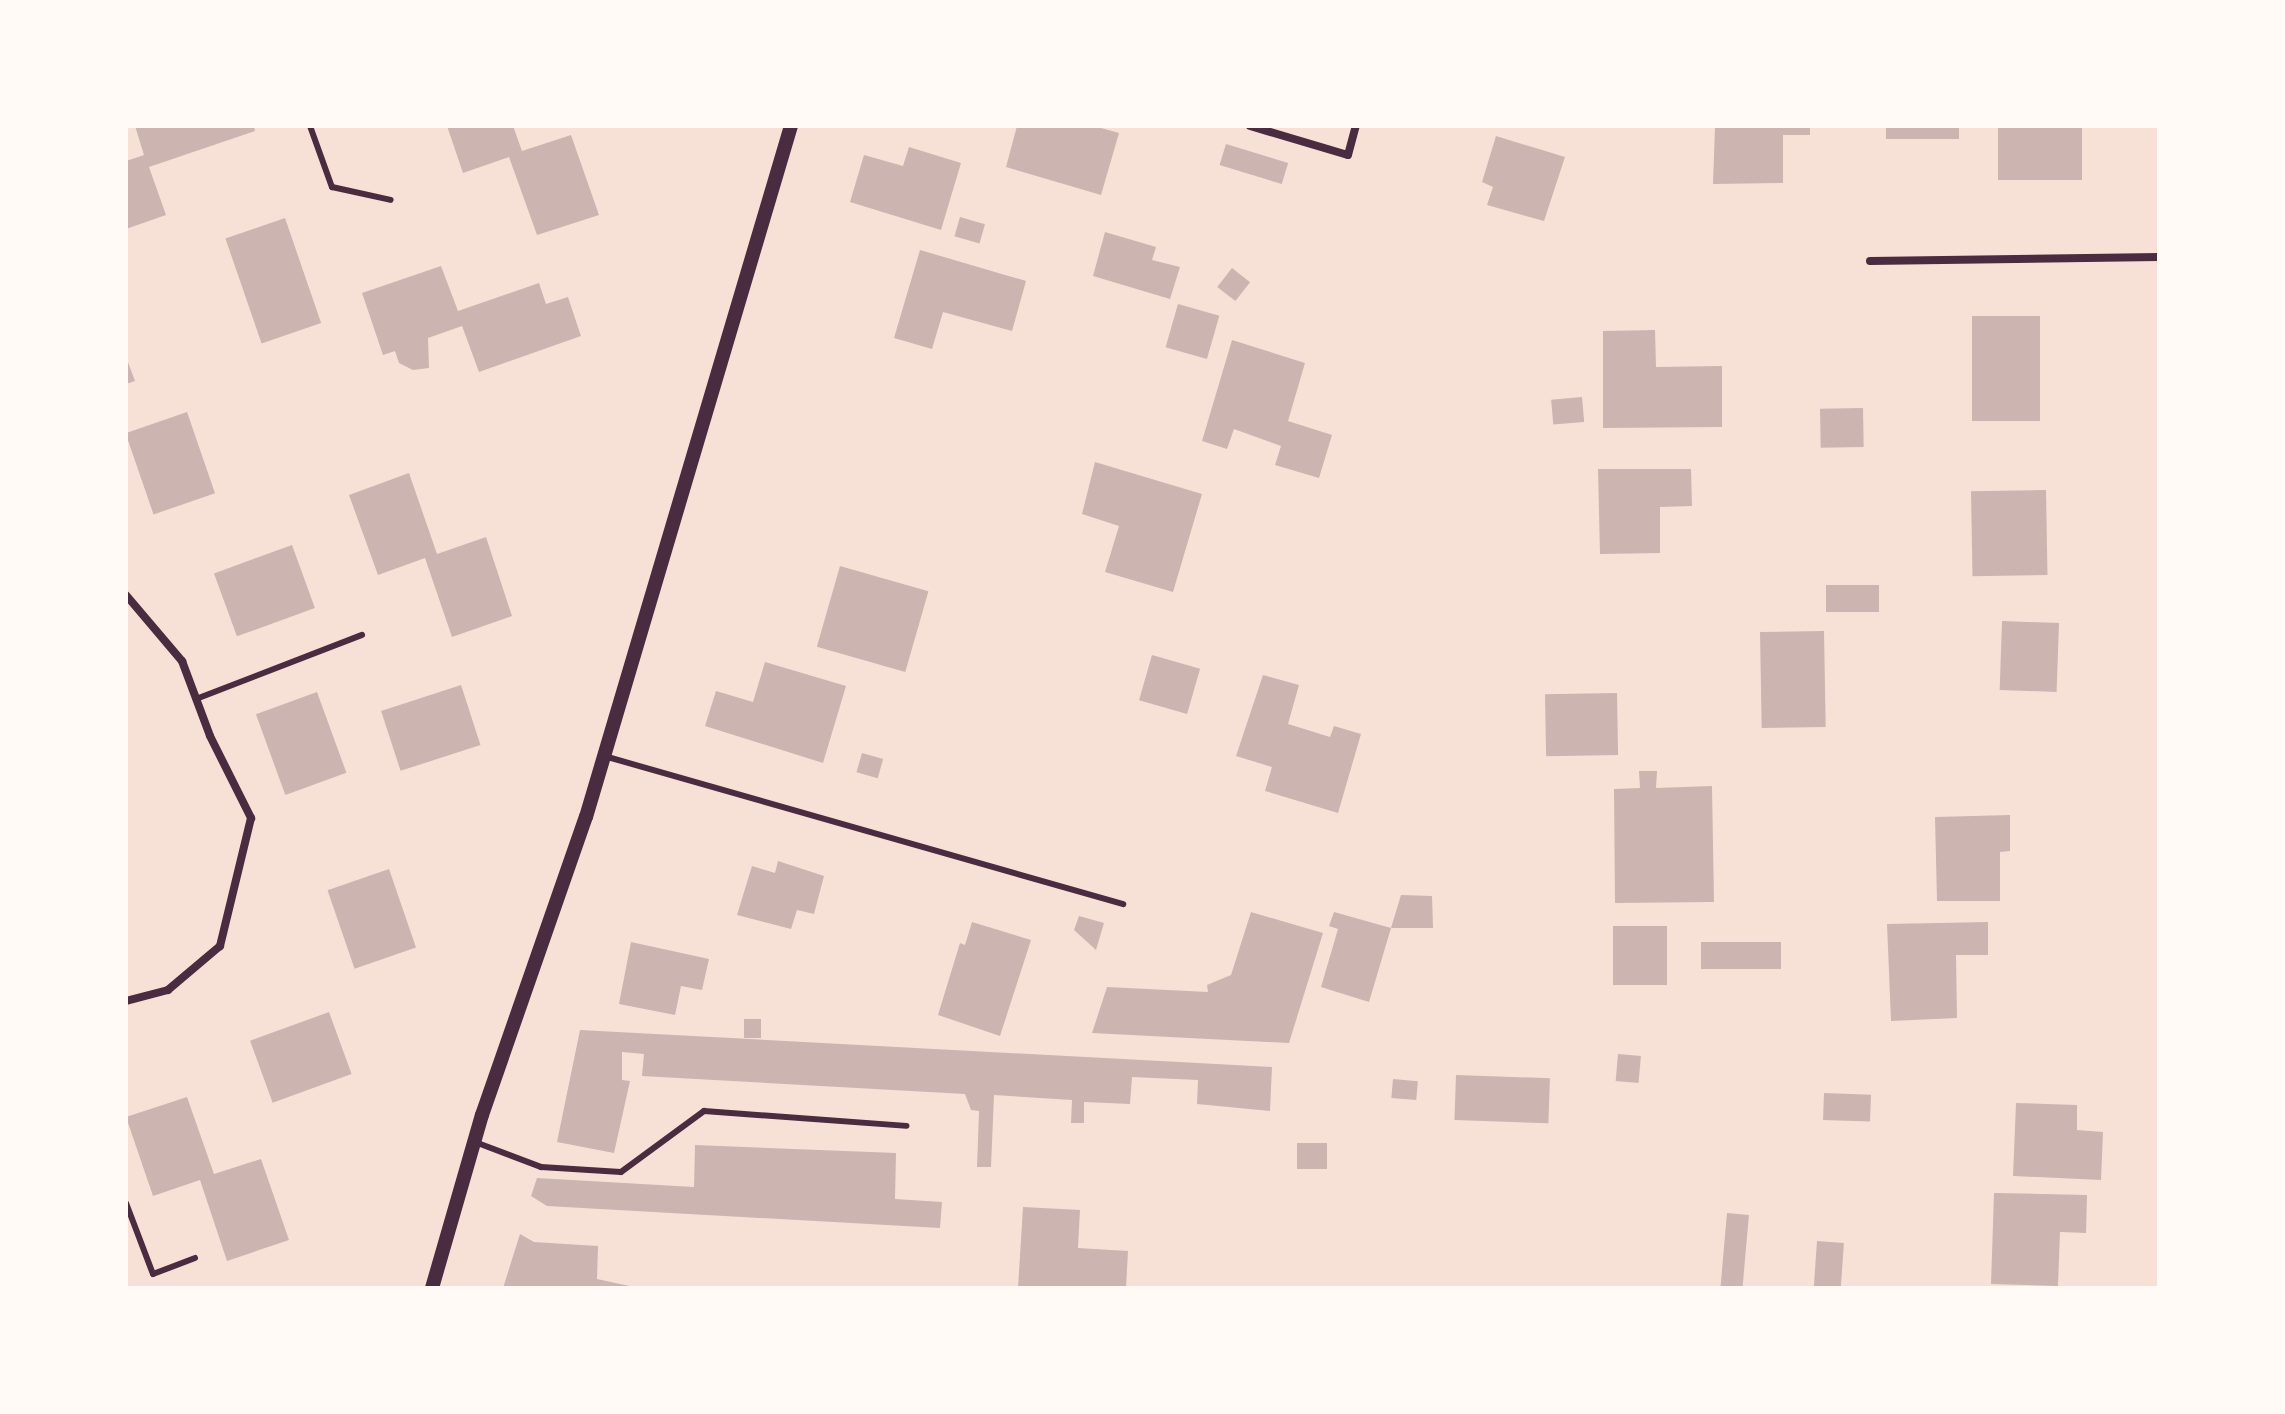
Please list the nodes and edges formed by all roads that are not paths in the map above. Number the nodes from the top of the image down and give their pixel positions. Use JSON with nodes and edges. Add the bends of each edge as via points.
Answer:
{"nodes":[{"id":1,"x":310,"y":126,"type":"edge"},
{"id":2,"x":791,"y":126,"type":"edge"},
{"id":3,"x":1250,"y":126,"type":"edge"},
{"id":4,"x":1356,"y":126,"type":"edge"},
{"id":5,"x":391,"y":200,"type":"dead end"},
{"id":6,"x":2159,"y":257,"type":"edge"},
{"id":7,"x":1870,"y":261,"type":"dead end"},
{"id":8,"x":126,"y":595,"type":"edge"},
{"id":9,"x":362,"y":635,"type":"dead end"},
{"id":10,"x":196,"y":699,"type":"junction"},
{"id":11,"x":604,"y":756,"type":"junction"},
{"id":12,"x":1123,"y":904,"type":"dead end"},
{"id":13,"x":126,"y":1001,"type":"edge"},
{"id":14,"x":906,"y":1126,"type":"dead end"},
{"id":15,"x":475,"y":1142,"type":"junction"},
{"id":16,"x":126,"y":1203,"type":"edge"},
{"id":17,"x":195,"y":1258,"type":"dead end"},
{"id":18,"x":432,"y":1288,"type":"edge"}],
"edges":[{"from":1,"to":5,"type":"lane","via":[[332,187]]},
{"from":2,"to":11,"type":"street"},
{"from":3,"to":4,"type":"street","via":[[1348,155]]},
{"from":6,"to":7,"type":"street"},
{"from":8,"to":10,"type":"street","via":[[182,661]]},
{"from":9,"to":10,"type":"lane"},
{"from":10,"to":13,"type":"street","via":[[251,818],[236,887],[220,946],[168,990]]},
{"from":11,"to":12,"type":"lane"},
{"from":11,"to":15,"type":"street"},
{"from":14,"to":15,"type":"lane","via":[[704,1111],[621,1172],[541,1167]]},
{"from":15,"to":18,"type":"street"},
{"from":16,"to":17,"type":"lane","via":[[153,1274]]}]}
